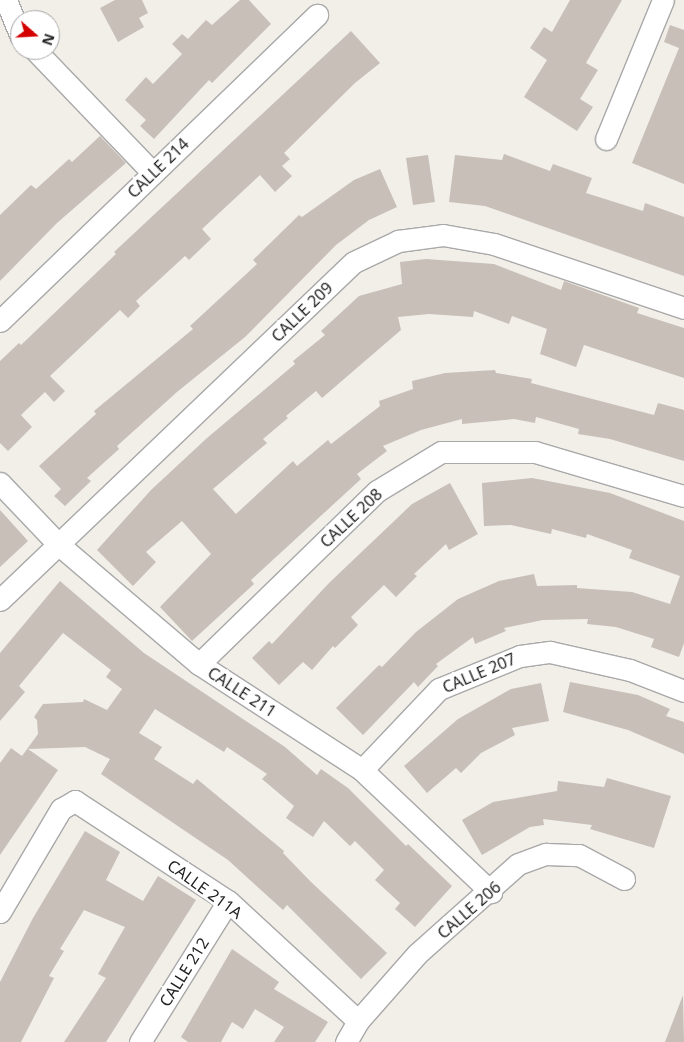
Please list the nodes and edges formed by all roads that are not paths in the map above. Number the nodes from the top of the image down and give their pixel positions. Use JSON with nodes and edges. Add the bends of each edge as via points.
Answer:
{"nodes":[{"id":1,"x":663,"y":0,"type":"edge"},
{"id":2,"x":318,"y":15,"type":"dead end"},
{"id":3,"x":45,"y":60,"type":"edge"},
{"id":4,"x":606,"y":140,"type":"dead end"},
{"id":5,"x":153,"y":173,"type":"junction"},
{"id":6,"x":684,"y":308,"type":"edge"},
{"id":7,"x":0,"y":321,"type":"edge"},
{"id":8,"x":0,"y":483,"type":"edge"},
{"id":9,"x":684,"y":496,"type":"edge"},
{"id":10,"x":58,"y":544,"type":"junction"},
{"id":11,"x":0,"y":600,"type":"edge"},
{"id":12,"x":199,"y":664,"type":"junction"},
{"id":13,"x":684,"y":691,"type":"edge"},
{"id":14,"x":362,"y":770,"type":"junction"},
{"id":15,"x":624,"y":879,"type":"dead end"},
{"id":16,"x":491,"y":892,"type":"junction"},
{"id":17,"x":228,"y":901,"type":"junction"},
{"id":18,"x":0,"y":912,"type":"edge"},
{"id":19,"x":358,"y":1021,"type":"junction"},
{"id":20,"x":140,"y":1042,"type":"edge"},
{"id":21,"x":346,"y":1042,"type":"edge"}],
"edges":[{"from":1,"to":4,"type":"street"},
{"from":2,"to":5,"type":"street","name":"CALLE 214"},
{"from":3,"to":5,"type":"street"},
{"from":5,"to":7,"type":"street","name":"CALLE 214"},
{"from":6,"to":10,"type":"street","name":"CALLE 209","via":[[494,244],[444,235],[398,241],[354,262]]},
{"from":8,"to":10,"type":"street","name":"CALLE 211"},
{"from":9,"to":12,"type":"street","name":"CALLE 208","via":[[535,452],[441,452],[377,491]]},
{"from":10,"to":11,"type":"street","name":"CALLE 209"},
{"from":10,"to":12,"type":"street","name":"CALLE 211"},
{"from":12,"to":14,"type":"street","name":"CALLE 211"},
{"from":13,"to":14,"type":"street","name":"CALLE 207","via":[[630,670],[550,652],[520,656],[439,689]]},
{"from":14,"to":16,"type":"street","name":"CALLE 211"},
{"from":15,"to":16,"type":"street","name":"CALLE 206","via":[[579,854],[546,854],[518,864]]},
{"from":16,"to":19,"type":"street","name":"CALLE 206","via":[[417,954]]},
{"from":17,"to":18,"type":"street","name":"CALLE 211A","via":[[75,801],[61,809]]},
{"from":17,"to":19,"type":"street","name":"CALLE 211A"},
{"from":17,"to":20,"type":"street","name":"CALLE 212"},
{"from":19,"to":21,"type":"street","name":"CALLE 206"}]}
